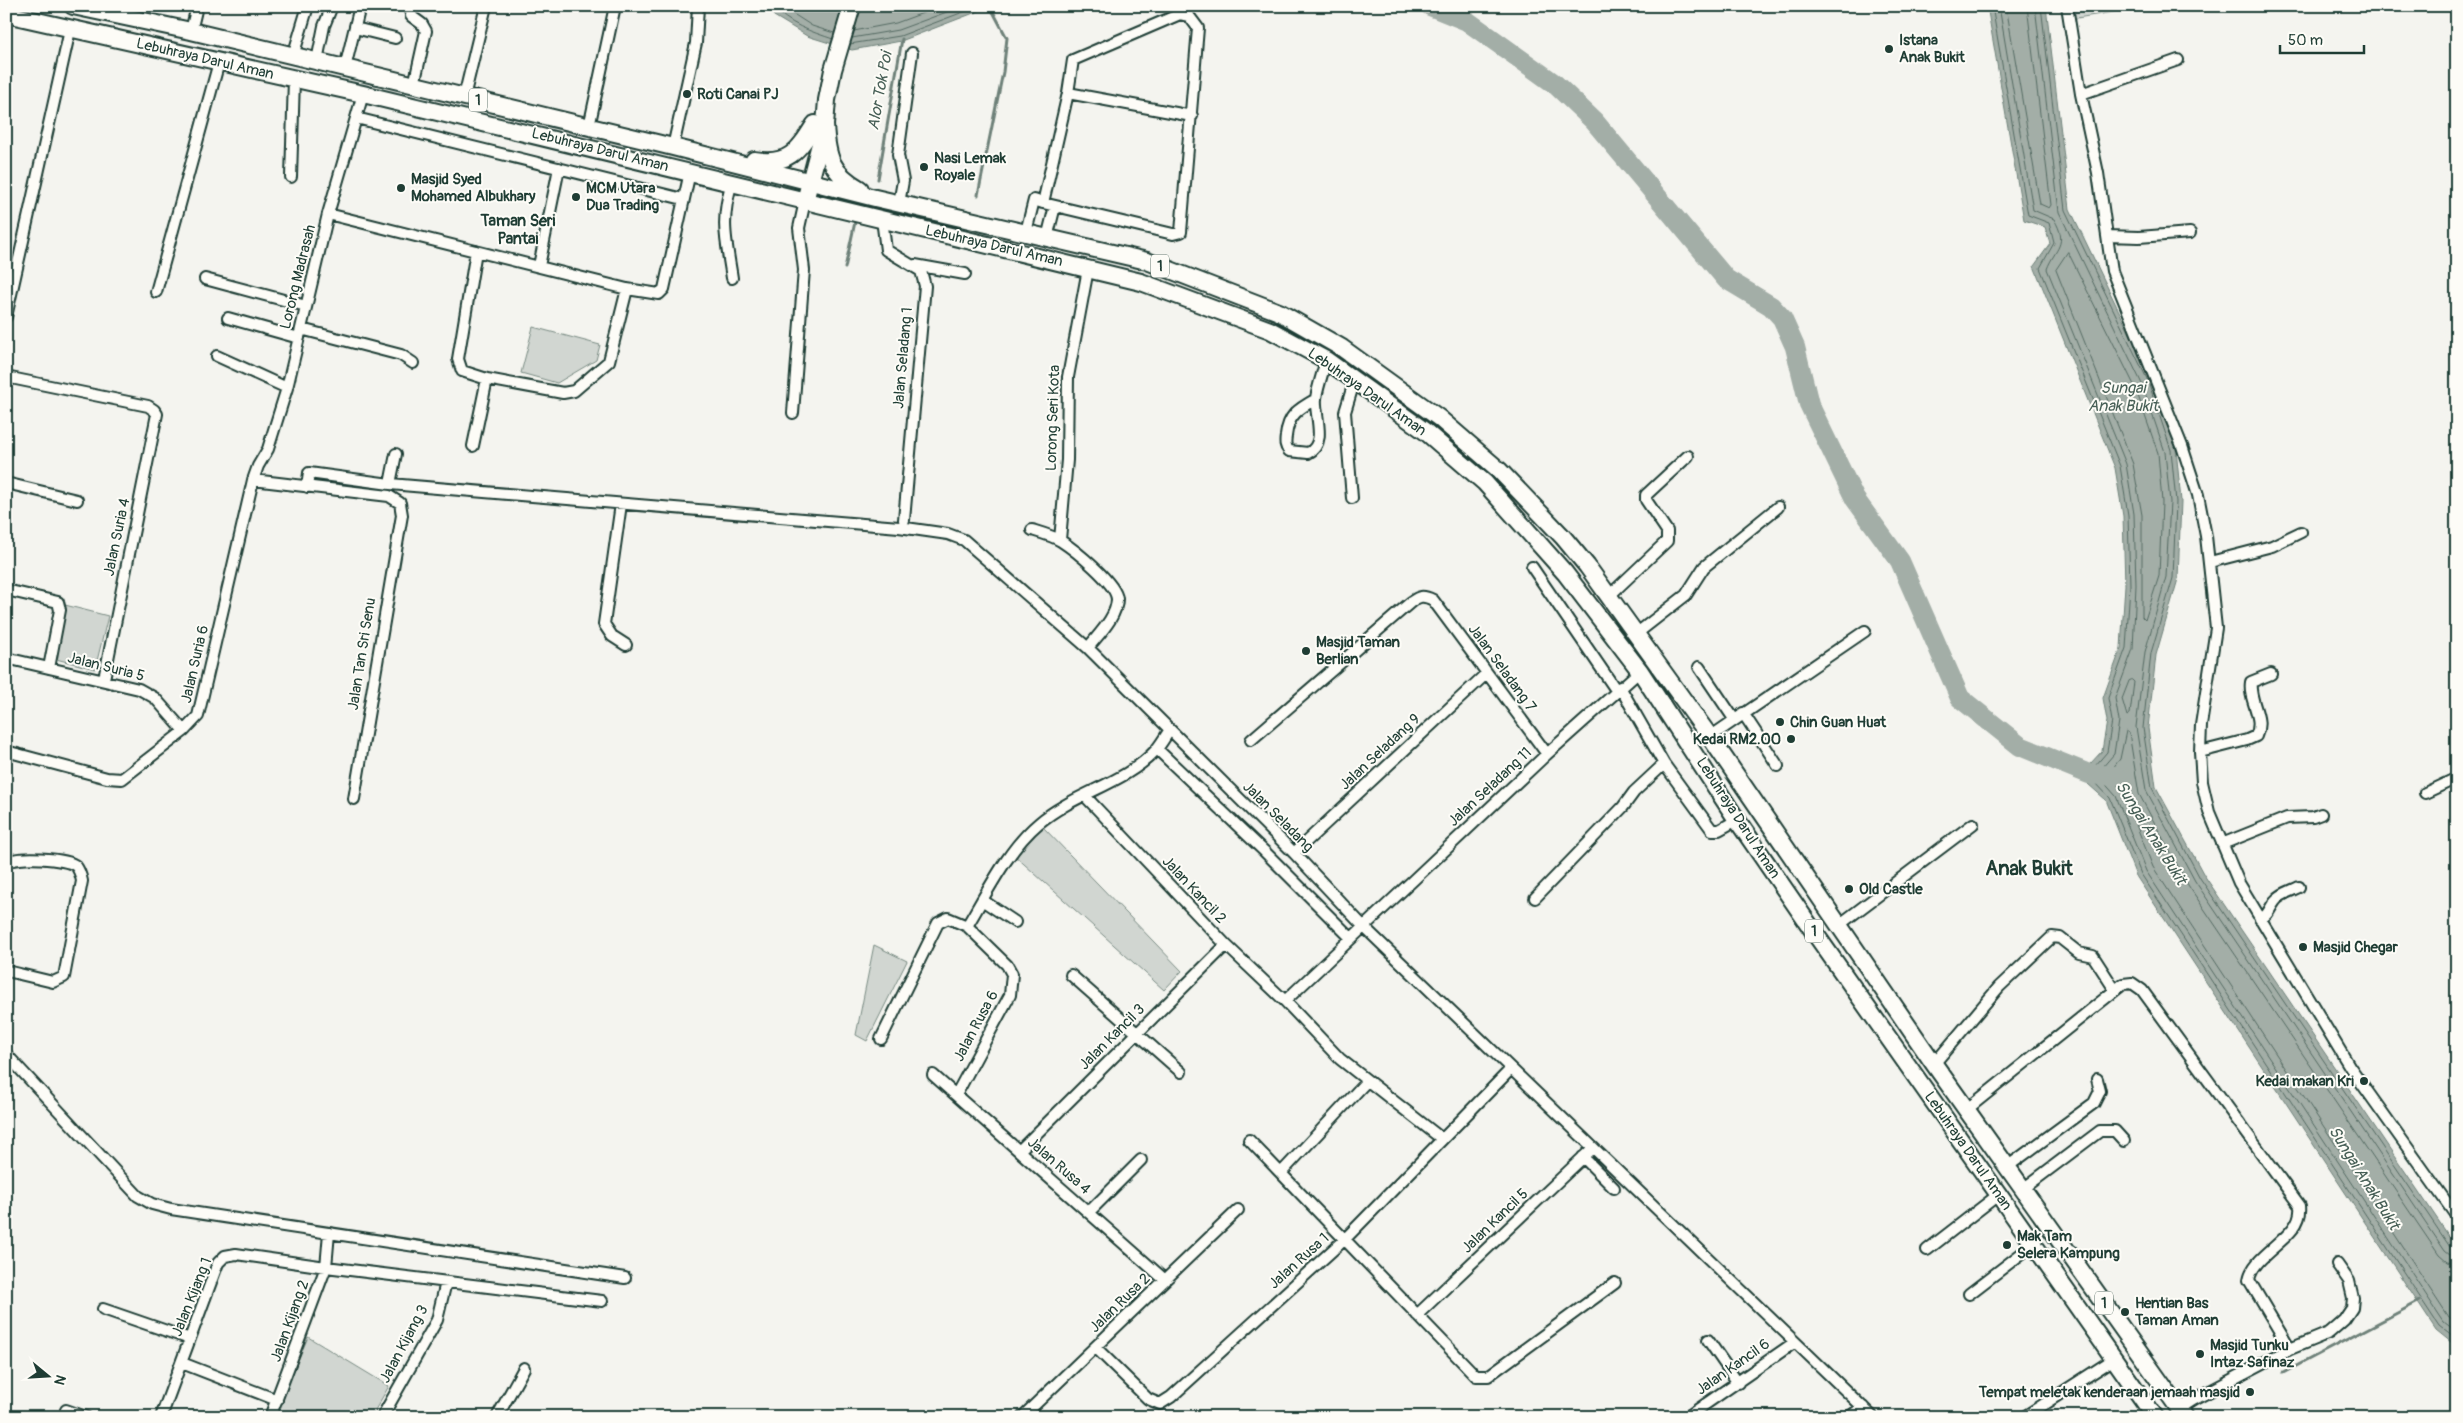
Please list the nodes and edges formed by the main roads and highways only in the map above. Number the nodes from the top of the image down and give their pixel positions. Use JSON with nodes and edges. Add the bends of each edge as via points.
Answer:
{"nodes":[{"id":1,"x":73,"y":6,"type":"edge"},
{"id":2,"x":852,"y":6,"type":"edge"},
{"id":3,"x":6,"y":14,"type":"edge"},
{"id":4,"x":820,"y":124,"type":"junction"},
{"id":5,"x":722,"y":159,"type":"junction"},
{"id":6,"x":804,"y":180,"type":"junction"},
{"id":7,"x":875,"y":198,"type":"junction"},
{"id":8,"x":799,"y":199,"type":"junction"},
{"id":9,"x":2182,"y":1413,"type":"edge"},
{"id":10,"x":2155,"y":1417,"type":"edge"}],
"edges":[{"from":1,"to":5,"type":"main road","name":"Lebuhraya Darul Aman","number":"1"},
{"from":2,"to":4,"type":"main road"},
{"from":3,"to":8,"type":"main road","name":"Lebuhraya Darul Aman","number":"1","via":[[363,94]]},
{"from":4,"to":5,"type":"main road","via":[[795,153],[782,160]]},
{"from":4,"to":6,"type":"main road"},
{"from":4,"to":7,"type":"main road","via":[[835,169],[843,178]]},
{"from":5,"to":6,"type":"main road","name":"Lebuhraya Darul Aman","number":"1"},
{"from":6,"to":7,"type":"main road","name":"Lebuhraya Darul Aman","number":"1"},
{"from":6,"to":8,"type":"main road"},
{"from":7,"to":9,"type":"main road","name":"Lebuhraya Darul Aman","number":"1","via":[[1147,261],[1279,312],[1334,342],[1439,418],[1499,470],[1563,537],[1609,596],[1710,737],[1966,1110]]},
{"from":8,"to":10,"type":"main road","name":"Lebuhraya Darul Aman","number":"1","via":[[1141,282],[1270,330],[1355,379],[1426,432],[1485,484],[1544,547],[1640,671],[1737,820]]}]}
